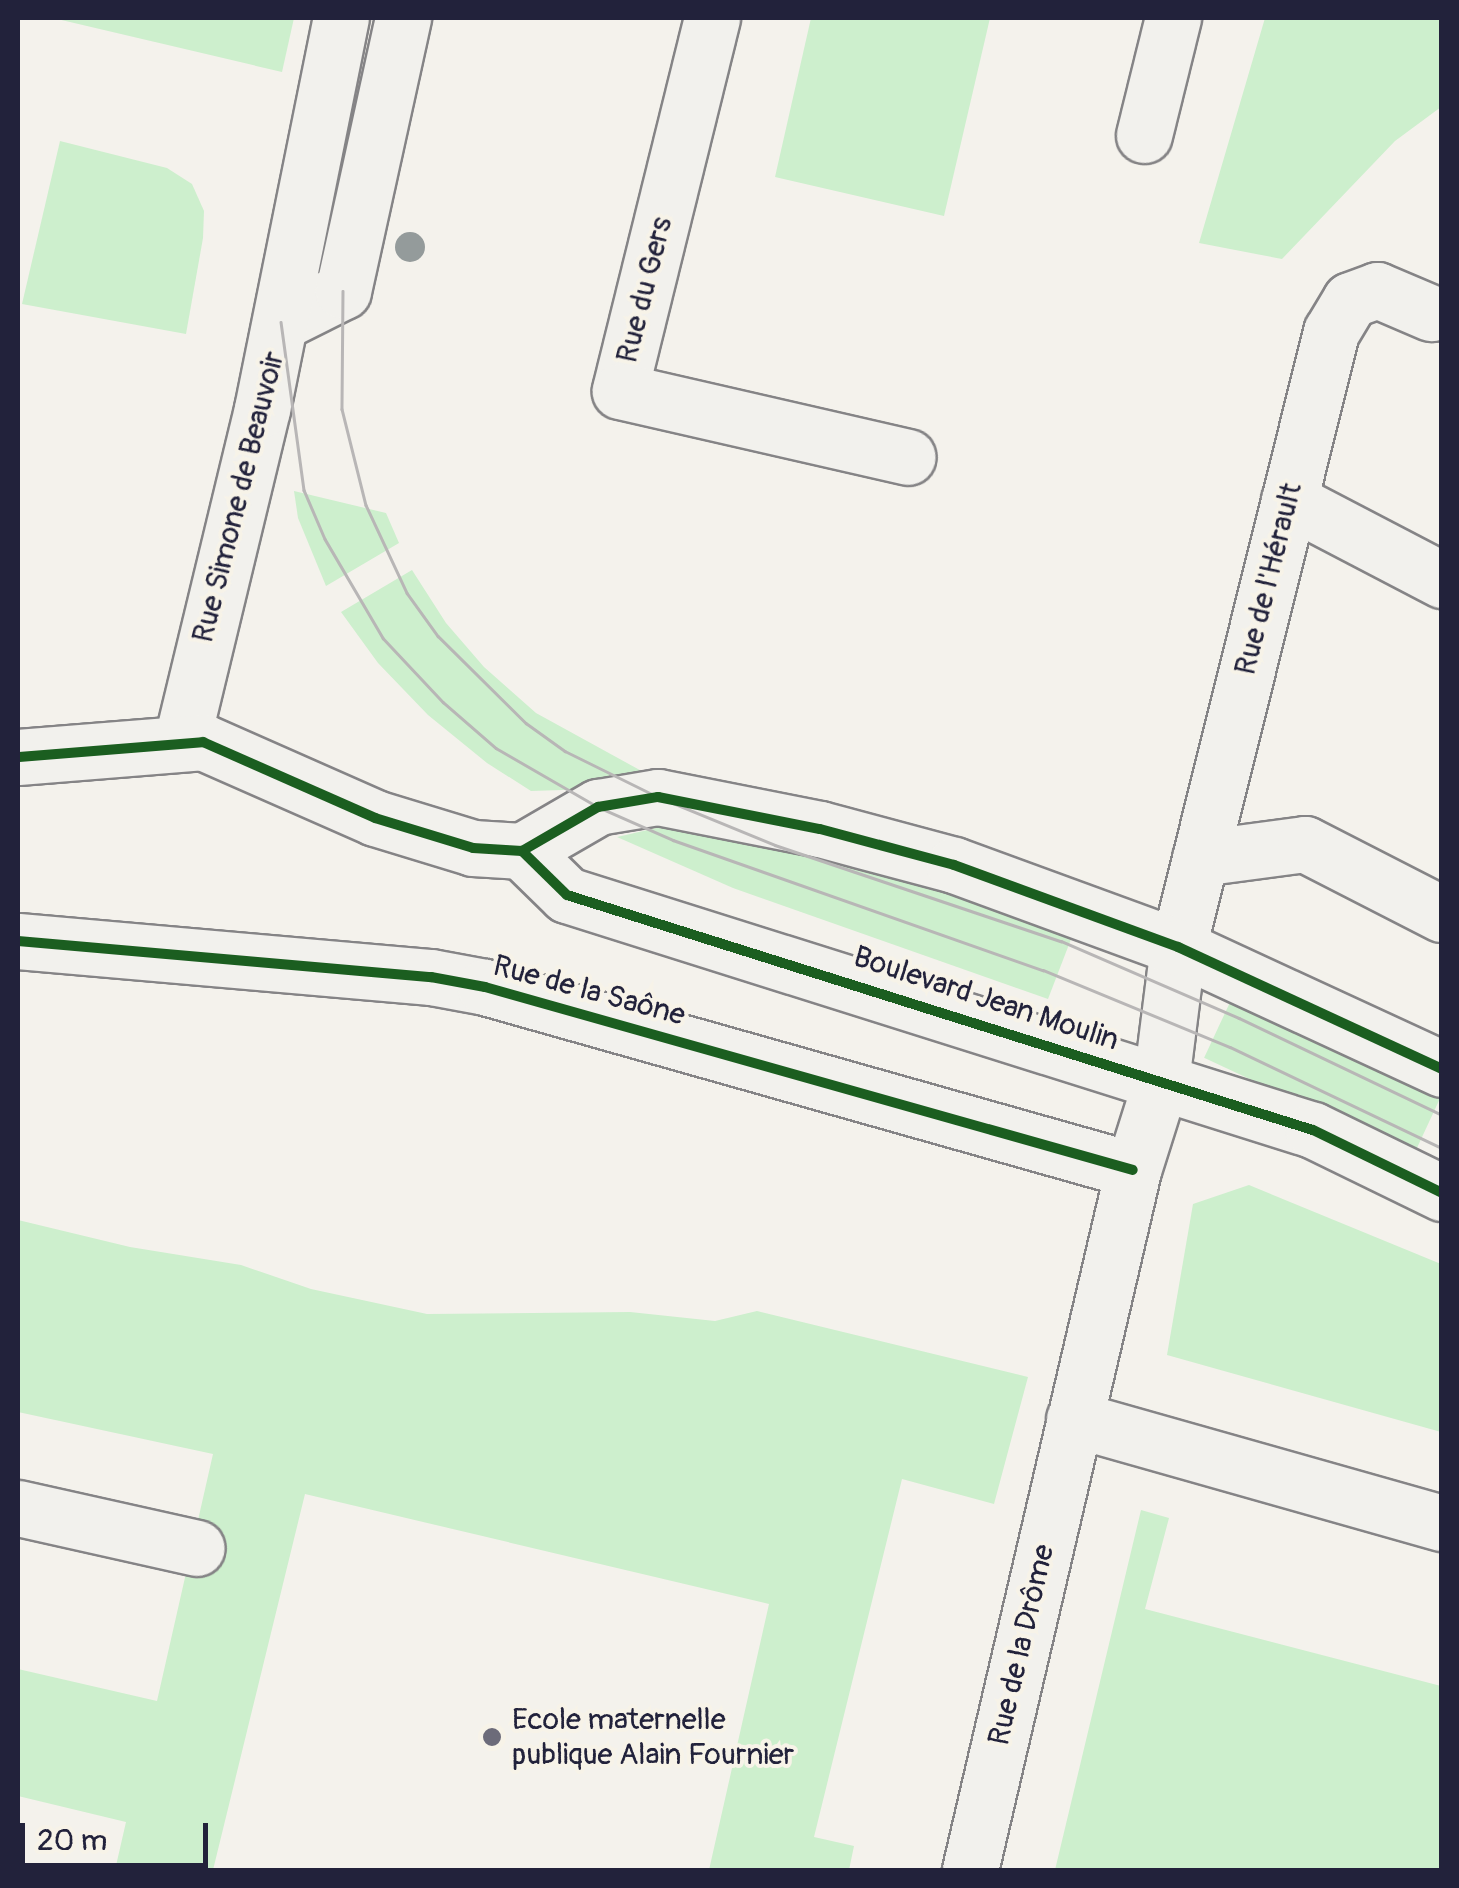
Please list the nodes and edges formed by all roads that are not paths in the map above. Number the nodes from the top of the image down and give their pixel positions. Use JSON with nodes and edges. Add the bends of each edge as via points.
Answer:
{"nodes":[{"id":1,"x":341,"y":18,"type":"edge"},
{"id":2,"x":403,"y":18,"type":"edge"},
{"id":3,"x":712,"y":18,"type":"edge"},
{"id":4,"x":1173,"y":18,"type":"edge"},
{"id":5,"x":1144,"y":135,"type":"dead end"},
{"id":6,"x":1431,"y":313,"type":"dead end"},
{"id":7,"x":281,"y":322,"type":"junction"},
{"id":8,"x":908,"y":457,"type":"dead end"},
{"id":9,"x":1289,"y":500,"type":"junction"},
{"id":10,"x":1442,"y":580,"type":"edge"},
{"id":11,"x":192,"y":741,"type":"junction"},
{"id":12,"x":18,"y":757,"type":"edge"},
{"id":13,"x":522,"y":851,"type":"junction"},
{"id":14,"x":1200,"y":858,"type":"junction"},
{"id":15,"x":1442,"y":914,"type":"edge"},
{"id":16,"x":18,"y":941,"type":"edge"},
{"id":17,"x":1178,"y":947,"type":"junction"},
{"id":18,"x":1442,"y":1070,"type":"edge"},
{"id":19,"x":1161,"y":1081,"type":"junction"},
{"id":20,"x":1133,"y":1170,"type":"junction"},
{"id":21,"x":1442,"y":1193,"type":"edge"},
{"id":22,"x":1074,"y":1419,"type":"junction"},
{"id":23,"x":18,"y":1508,"type":"edge"},
{"id":24,"x":1442,"y":1523,"type":"edge"},
{"id":25,"x":197,"y":1548,"type":"dead end"},
{"id":26,"x":970,"y":1870,"type":"edge"}],
"edges":[{"from":1,"to":7,"type":"street"},
{"from":2,"to":7,"type":"street","name":"Rue Simone de Beauvoir","via":[[344,291]]},
{"from":3,"to":8,"type":"street","name":"Rue du Gers","via":[[620,391]]},
{"from":4,"to":5,"type":"street"},
{"from":6,"to":9,"type":"street","name":"Rue de l'Hérault","via":[[1377,290],[1350,300],[1331,332]]},
{"from":7,"to":11,"type":"street","name":"Rue Simone de Beauvoir"},
{"from":9,"to":10,"type":"street"},
{"from":9,"to":14,"type":"street","name":"Rue de l'Hérault"},
{"from":11,"to":12,"type":"street"},
{"from":11,"to":13,"type":"street","via":[[375,818],[473,848]]},
{"from":13,"to":17,"type":"street","via":[[598,806],[658,797],[820,829],[954,865]]},
{"from":13,"to":19,"type":"street","name":"Boulevard Jean Moulin","via":[[566,895]]},
{"from":14,"to":15,"type":"street","via":[[1305,844]]},
{"from":14,"to":17,"type":"street","name":"Rue de l'Hérault"},
{"from":16,"to":20,"type":"street","name":"Rue de la Saône","via":[[485,987]]},
{"from":17,"to":18,"type":"street"},
{"from":17,"to":19,"type":"street","name":"Rue de l'Hérault"},
{"from":19,"to":20,"type":"street","name":"Rue de la Drôme"},
{"from":19,"to":21,"type":"street","name":"Boulevard Jean Moulin","via":[[1313,1130]]},
{"from":20,"to":22,"type":"street","name":"Rue de la Drôme"},
{"from":22,"to":24,"type":"street"},
{"from":22,"to":26,"type":"street","name":"Rue de la Drôme"},
{"from":23,"to":25,"type":"street"}]}
